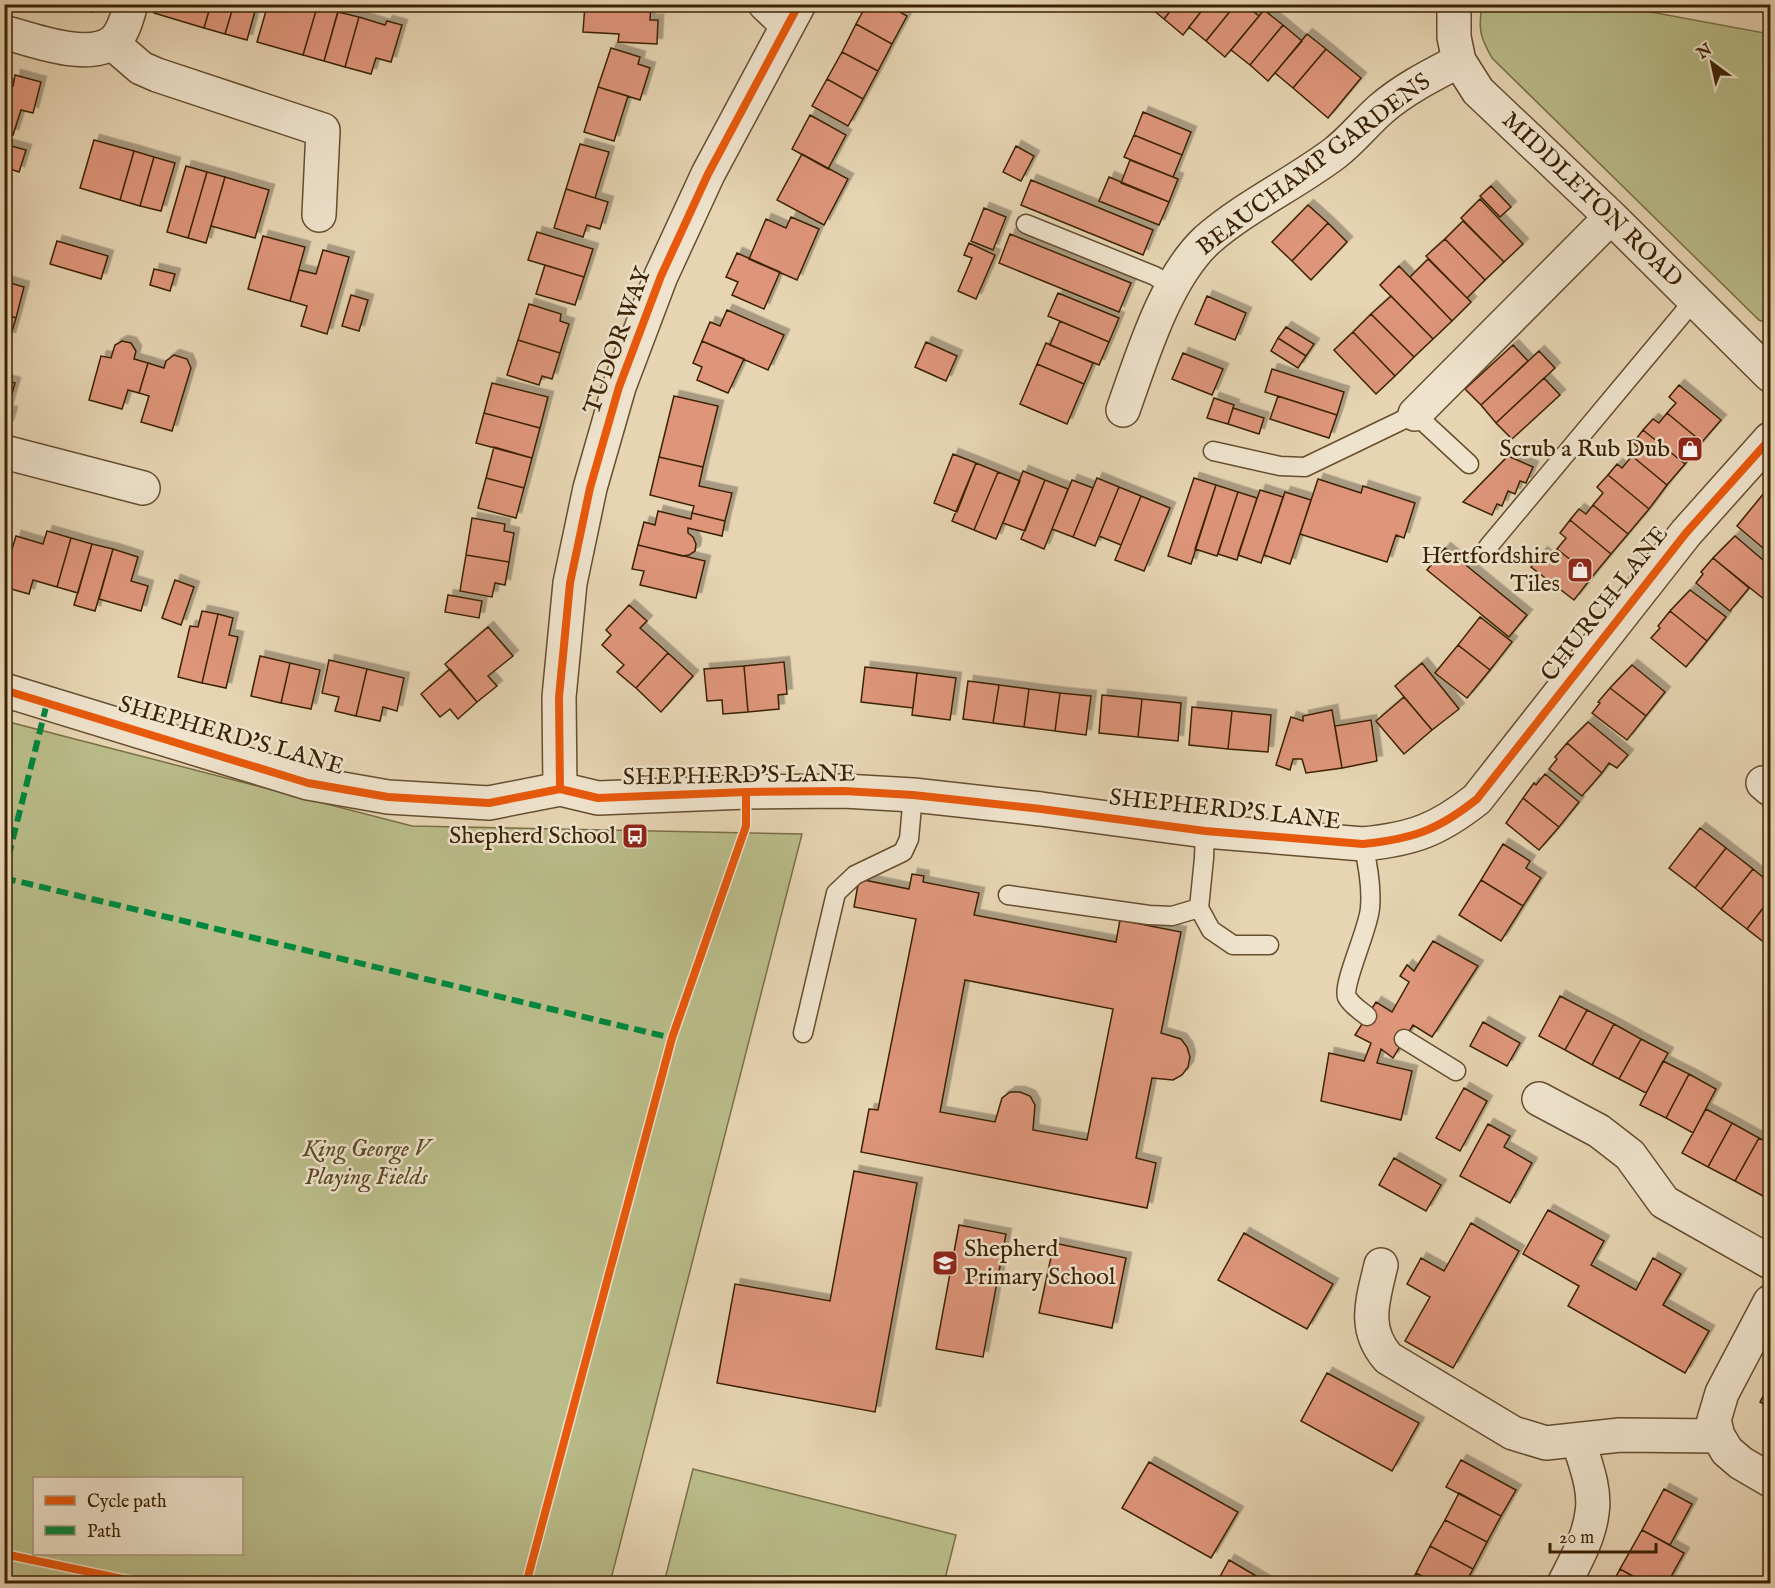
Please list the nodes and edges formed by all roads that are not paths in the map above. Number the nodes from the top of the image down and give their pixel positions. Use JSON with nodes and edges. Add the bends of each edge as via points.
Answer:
{"nodes":[{"id":1,"x":131,"y":4,"type":"edge"},
{"id":2,"x":1454,"y":4,"type":"edge"},
{"id":3,"x":784,"y":12,"type":"edge"},
{"id":4,"x":4,"y":32,"type":"edge"},
{"id":5,"x":112,"y":43,"type":"junction"},
{"id":6,"x":1459,"y":61,"type":"junction"},
{"id":7,"x":319,"y":215,"type":"dead end"},
{"id":8,"x":1611,"y":216,"type":"junction"},
{"id":9,"x":1026,"y":225,"type":"dead end"},
{"id":10,"x":1173,"y":288,"type":"junction"},
{"id":11,"x":1695,"y":299,"type":"junction"},
{"id":12,"x":1770,"y":375,"type":"edge"},
{"id":13,"x":1122,"y":410,"type":"dead end"},
{"id":14,"x":1415,"y":414,"type":"junction"},
{"id":15,"x":1770,"y":439,"type":"edge"},
{"id":16,"x":1213,"y":451,"type":"dead end"},
{"id":17,"x":4,"y":452,"type":"edge"},
{"id":18,"x":1469,"y":464,"type":"dead end"},
{"id":19,"x":143,"y":488,"type":"dead end"},
{"id":20,"x":1488,"y":547,"type":"dead end"},
{"id":21,"x":4,"y":690,"type":"edge"},
{"id":22,"x":560,"y":789,"type":"junction"},
{"id":23,"x":912,"y":795,"type":"junction"},
{"id":24,"x":1477,"y":799,"type":"joint"},
{"id":25,"x":1204,"y":831,"type":"junction"},
{"id":26,"x":1363,"y":844,"type":"junction"},
{"id":27,"x":1008,"y":895,"type":"dead end"},
{"id":28,"x":1199,"y":908,"type":"junction"},
{"id":29,"x":1269,"y":945,"type":"dead end"},
{"id":30,"x":1367,"y":1016,"type":"dead end"},
{"id":31,"x":803,"y":1033,"type":"dead end"},
{"id":32,"x":1404,"y":1039,"type":"dead end"},
{"id":33,"x":1456,"y":1071,"type":"dead end"},
{"id":34,"x":1539,"y":1099,"type":"dead end"},
{"id":35,"x":1770,"y":1262,"type":"edge"},
{"id":36,"x":1381,"y":1265,"type":"dead end"},
{"id":37,"x":1770,"y":1302,"type":"edge"},
{"id":38,"x":1718,"y":1436,"type":"junction"},
{"id":39,"x":1578,"y":1440,"type":"junction"},
{"id":40,"x":1770,"y":1480,"type":"edge"},
{"id":41,"x":1564,"y":1584,"type":"edge"}],
"edges":[{"from":1,"to":5,"type":"street","via":[[124,26]]},
{"from":2,"to":6,"type":"street","name":"MIDDLETON ROAD"},
{"from":3,"to":22,"type":"street","name":"TUDOR WAY","via":[[661,276],[619,387],[590,488],[570,583],[559,697]]},
{"from":4,"to":5,"type":"street","via":[[82,51]]},
{"from":5,"to":7,"type":"street","via":[[141,68],[157,75],[323,130]]},
{"from":6,"to":8,"type":"street","name":"MIDDLETON ROAD","via":[[1478,91]]},
{"from":6,"to":10,"type":"street","name":"BEAUCHAMP GARDENS","via":[[1399,95],[1340,149],[1207,240],[1189,259]]},
{"from":8,"to":11,"type":"street","name":"MIDDLETON ROAD"},
{"from":8,"to":14,"type":"street"},
{"from":9,"to":10,"type":"lane","via":[[1155,276]]},
{"from":10,"to":13,"type":"street","name":"BEAUCHAMP GARDENS","via":[[1151,331]]},
{"from":11,"to":12,"type":"street","name":"MIDDLETON ROAD"},
{"from":11,"to":20,"type":"lane"},
{"from":14,"to":16,"type":"lane","via":[[1305,467],[1280,466]]},
{"from":14,"to":18,"type":"lane"},
{"from":15,"to":24,"type":"street","name":"CHURCH LANE","via":[[1686,533]]},
{"from":17,"to":19,"type":"street"},
{"from":21,"to":22,"type":"street","name":"SHEPHERD'S LANE","via":[[319,785],[388,797],[489,803]]},
{"from":22,"to":23,"type":"street","name":"SHEPHERD'S LANE","via":[[598,798],[746,792]]},
{"from":23,"to":25,"type":"street","name":"SHEPHERD'S LANE"},
{"from":23,"to":31,"type":"lane","via":[[909,839],[903,852],[855,875],[836,894]]},
{"from":24,"to":26,"type":"street","name":"SHEPHERD'S LANE","via":[[1438,827],[1412,837]]},
{"from":25,"to":26,"type":"street","name":"SHEPHERD'S LANE"},
{"from":25,"to":28,"type":"lane"},
{"from":26,"to":30,"type":"lane","via":[[1370,870],[1371,909],[1346,987],[1352,1003]]},
{"from":27,"to":28,"type":"lane","via":[[1149,915],[1172,916]]},
{"from":28,"to":29,"type":"lane","via":[[1211,930],[1233,945]]},
{"from":32,"to":33,"type":"lane"},
{"from":34,"to":35,"type":"street","via":[[1599,1131],[1630,1155],[1664,1202]]},
{"from":36,"to":39,"type":"street","via":[[1372,1330],[1377,1346],[1388,1358],[1513,1433],[1546,1443]]},
{"from":37,"to":38,"type":"street","via":[[1722,1393],[1714,1420]]},
{"from":38,"to":39,"type":"street","via":[[1620,1435]]},
{"from":38,"to":40,"type":"street","via":[[1741,1463]]},
{"from":39,"to":41,"type":"street","via":[[1591,1483],[1592,1513],[1584,1544]]}]}
